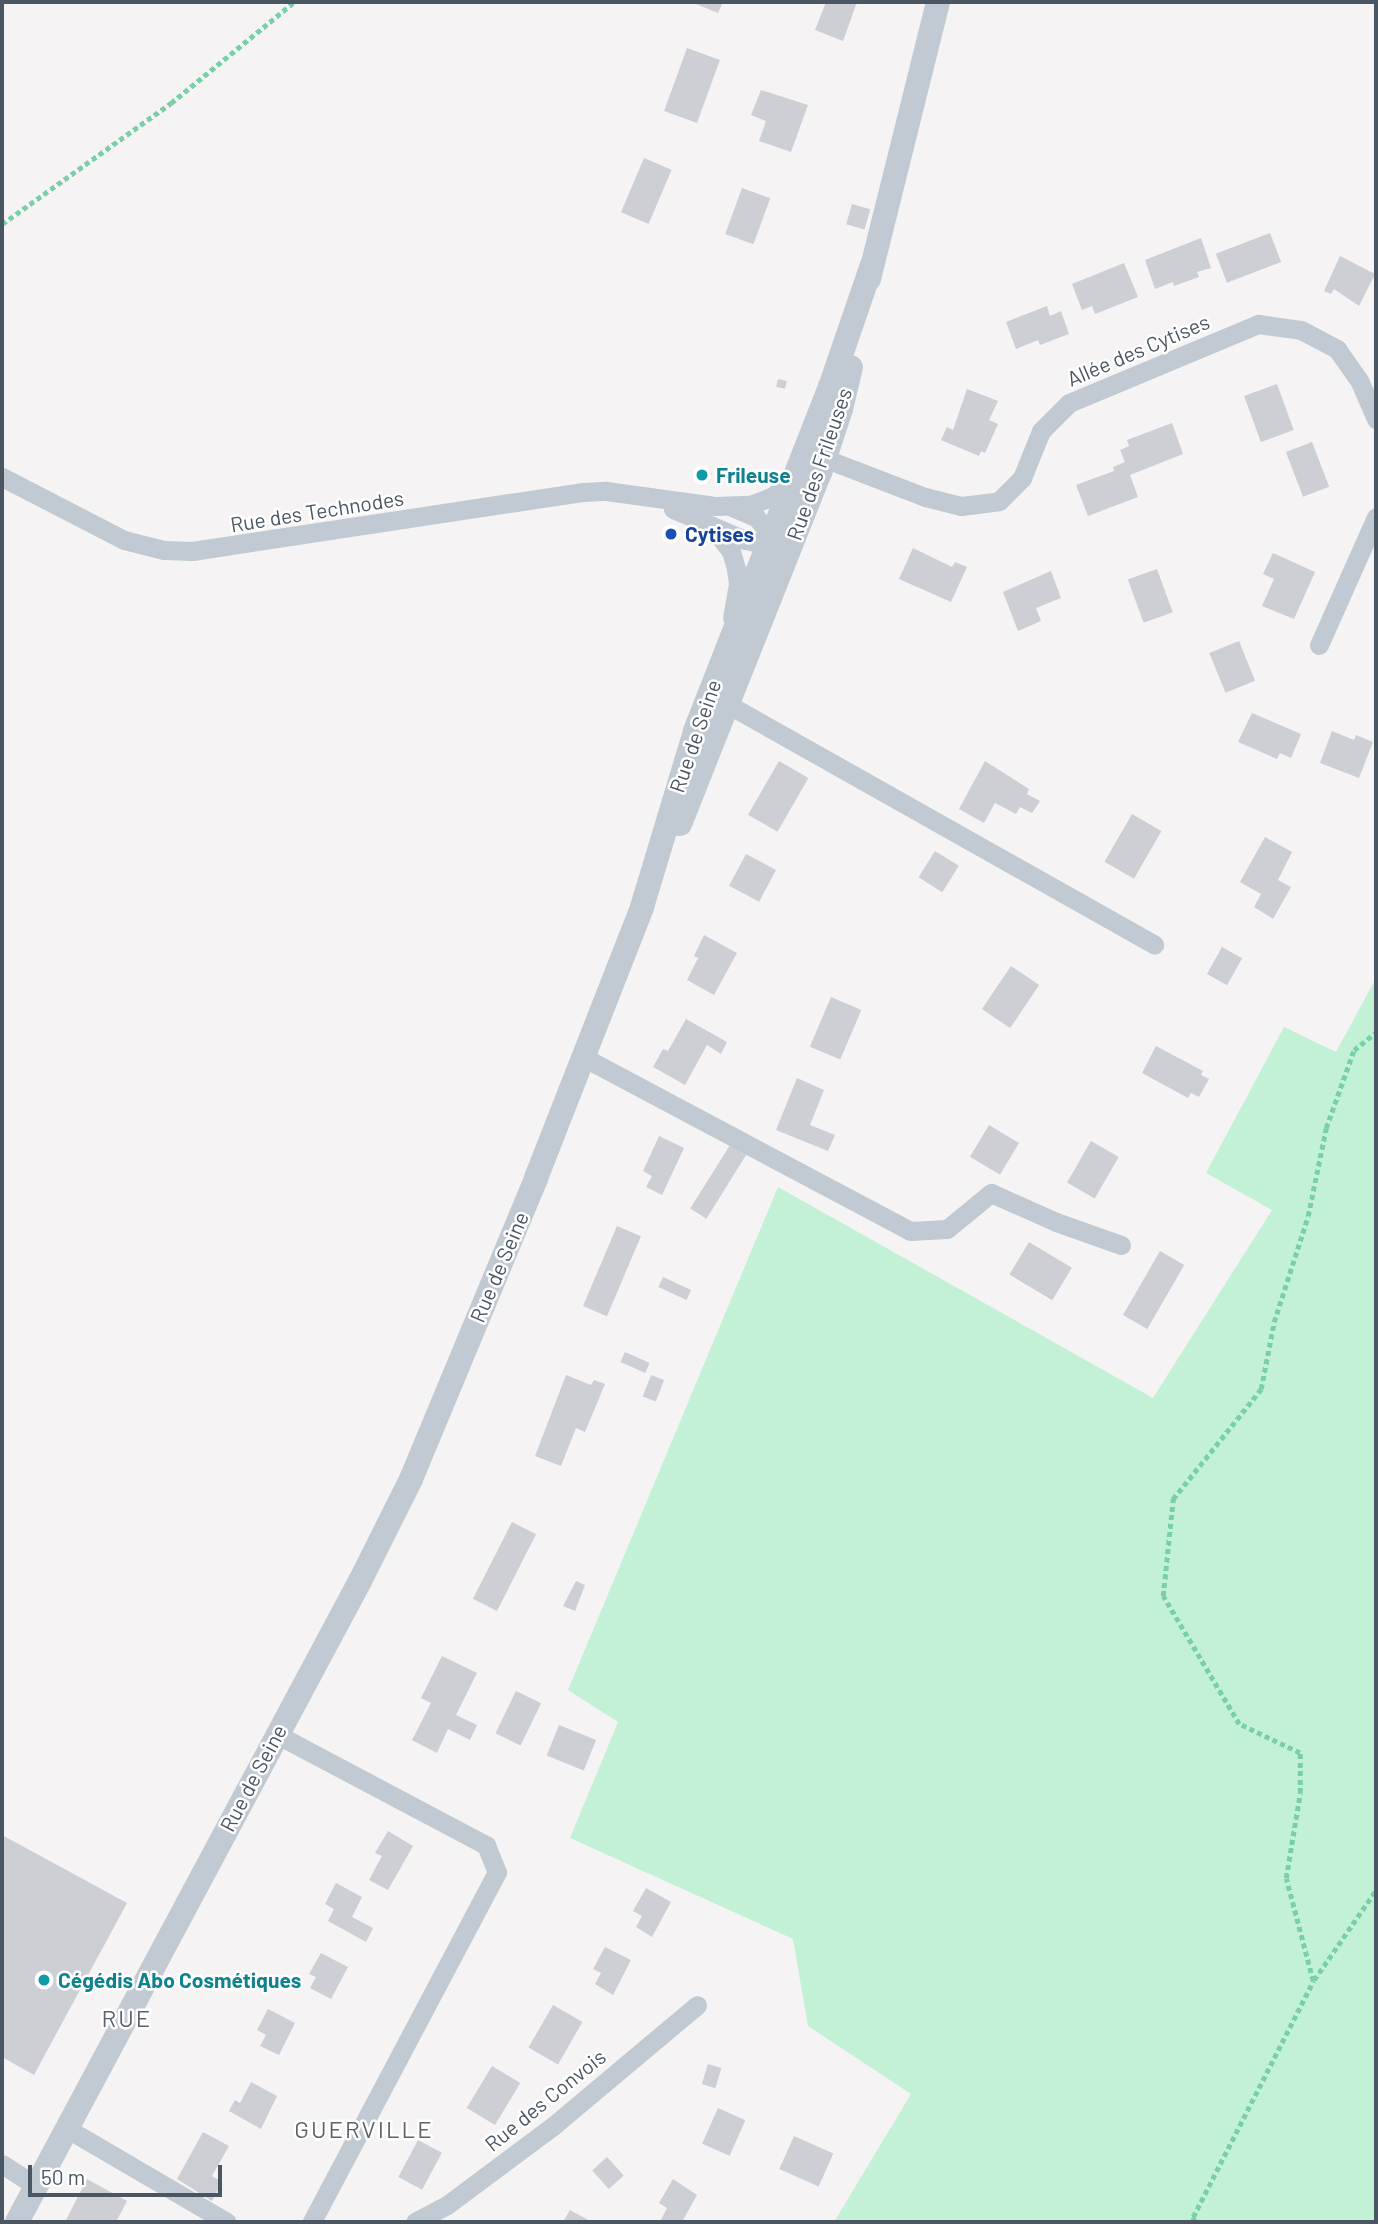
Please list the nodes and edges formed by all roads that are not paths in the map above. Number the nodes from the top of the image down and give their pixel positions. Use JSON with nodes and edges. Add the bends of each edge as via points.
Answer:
{"nodes":[{"id":1,"x":938,"y":2,"type":"edge"},
{"id":2,"x":1376,"y":419,"type":"edge"},
{"id":3,"x":815,"y":455,"type":"junction"},
{"id":4,"x":2,"y":477,"type":"edge"},
{"id":5,"x":795,"y":478,"type":"junction"},
{"id":6,"x":653,"y":500,"type":"junction"},
{"id":7,"x":727,"y":506,"type":"junction"},
{"id":8,"x":1376,"y":517,"type":"edge"},
{"id":9,"x":704,"y":523,"type":"junction"},
{"id":10,"x":776,"y":545,"type":"junction"},
{"id":11,"x":1319,"y":645,"type":"dead end"},
{"id":12,"x":726,"y":650,"type":"junction"},
{"id":13,"x":729,"y":705,"type":"junction"},
{"id":14,"x":642,"y":907,"type":"junction"},
{"id":15,"x":1154,"y":944,"type":"dead end"},
{"id":16,"x":583,"y":1057,"type":"junction"},
{"id":17,"x":1121,"y":1245,"type":"dead end"},
{"id":18,"x":276,"y":1734,"type":"junction"},
{"id":19,"x":697,"y":2005,"type":"dead end"},
{"id":20,"x":66,"y":2128,"type":"junction"},
{"id":21,"x":2,"y":2164,"type":"edge"},
{"id":22,"x":36,"y":2186,"type":"junction"},
{"id":23,"x":17,"y":2222,"type":"edge"},
{"id":24,"x":227,"y":2222,"type":"edge"},
{"id":25,"x":312,"y":2222,"type":"edge"},
{"id":26,"x":415,"y":2222,"type":"edge"}],
"edges":[{"from":1,"to":3,"type":"street","name":"Rue des Frileuses","via":[[872,265],[845,394]]},
{"from":2,"to":3,"type":"street","name":"Allée des Cytises","via":[[1359,380],[1337,349],[1300,330],[1258,324],[1069,403],[1041,431],[1022,478],[999,501],[961,506],[925,497]]},
{"from":3,"to":5,"type":"street","name":"Rue de Seine"},
{"from":3,"to":10,"type":"street","name":"Rue des Frileuses","via":[[799,527]]},
{"from":4,"to":6,"type":"street","name":"Rue des Technodes","via":[[124,540],[192,551],[560,494],[606,491]]},
{"from":5,"to":7,"type":"street","name":"Rue des Technodes","via":[[763,501]]},
{"from":5,"to":10,"type":"street","name":"Rue de Seine"},
{"from":6,"to":7,"type":"street","name":"Rue des Technodes"},
{"from":6,"to":9,"type":"street","name":"Rue des Technodes"},
{"from":7,"to":10,"type":"street","via":[[756,517]]},
{"from":8,"to":11,"type":"street"},
{"from":9,"to":10,"type":"street","name":"Rue des Technodes","via":[[745,540]]},
{"from":9,"to":12,"type":"street","via":[[726,543],[736,569],[738,584]]},
{"from":10,"to":12,"type":"street","name":"Rue de Seine"},
{"from":10,"to":13,"type":"street","name":"Rue des Frileuses"},
{"from":12,"to":14,"type":"street","name":"Rue de Seine","via":[[682,770]]},
{"from":13,"to":14,"type":"street","name":"Rue des Frileuses"},
{"from":13,"to":15,"type":"street"},
{"from":14,"to":16,"type":"street","name":"Rue de Seine"},
{"from":16,"to":17,"type":"street","via":[[910,1231],[947,1228],[990,1193]]},
{"from":16,"to":18,"type":"street","name":"Rue de Seine","via":[[411,1479]]},
{"from":18,"to":20,"type":"street","name":"Rue de Seine"},
{"from":18,"to":25,"type":"street","via":[[486,1845],[496,1872]]},
{"from":19,"to":26,"type":"street","name":"Rue des Convois","via":[[553,2126],[447,2205]]},
{"from":20,"to":22,"type":"street","name":"Rue de Seine"},
{"from":20,"to":24,"type":"street"},
{"from":21,"to":22,"type":"street"},
{"from":22,"to":23,"type":"street","name":"Rue de Seine"}]}
